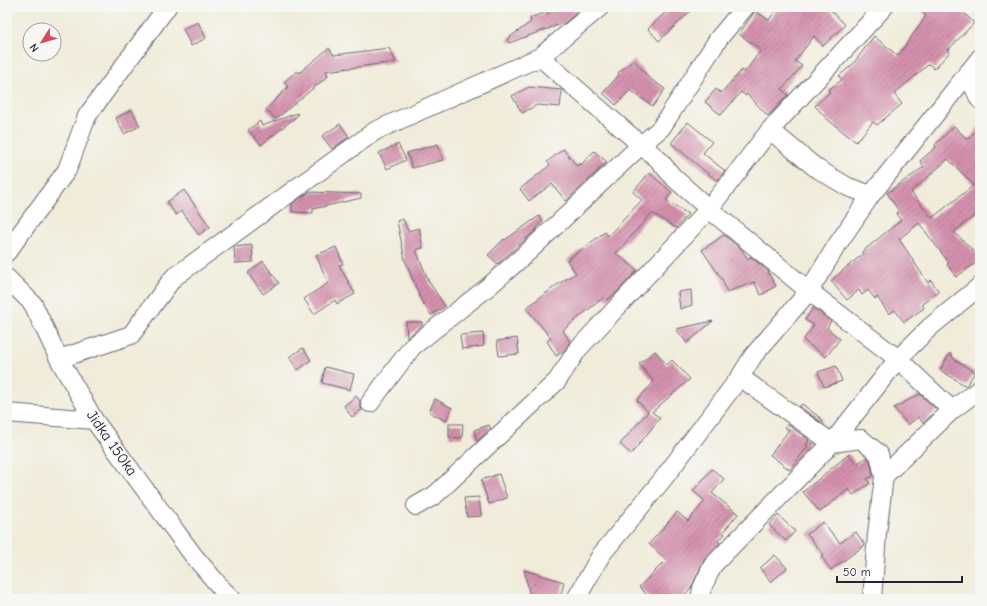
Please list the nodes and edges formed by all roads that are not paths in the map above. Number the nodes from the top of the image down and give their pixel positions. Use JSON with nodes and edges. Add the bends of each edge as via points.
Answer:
{"nodes":[{"id":1,"x":167,"y":7,"type":"edge"},
{"id":2,"x":600,"y":7,"type":"edge"},
{"id":3,"x":745,"y":7,"type":"edge"},
{"id":4,"x":884,"y":7,"type":"edge"},
{"id":5,"x":540,"y":57,"type":"junction"},
{"id":6,"x":980,"y":58,"type":"edge"},
{"id":7,"x":967,"y":73,"type":"junction"},
{"id":8,"x":980,"y":100,"type":"edge"},
{"id":9,"x":770,"y":130,"type":"junction"},
{"id":10,"x":641,"y":145,"type":"junction"},
{"id":11,"x":871,"y":195,"type":"junction"},
{"id":12,"x":709,"y":210,"type":"junction"},
{"id":13,"x":7,"y":252,"type":"edge"},
{"id":14,"x":7,"y":278,"type":"edge"},
{"id":15,"x":980,"y":286,"type":"edge"},
{"id":16,"x":809,"y":291,"type":"junction"},
{"id":17,"x":59,"y":359,"type":"junction"},
{"id":18,"x":898,"y":359,"type":"junction"},
{"id":19,"x":740,"y":377,"type":"junction"},
{"id":20,"x":980,"y":389,"type":"edge"},
{"id":21,"x":370,"y":403,"type":"dead end"},
{"id":22,"x":952,"y":410,"type":"junction"},
{"id":23,"x":7,"y":413,"type":"edge"},
{"id":24,"x":94,"y":420,"type":"junction"},
{"id":25,"x":832,"y":443,"type":"junction"},
{"id":26,"x":884,"y":476,"type":"junction"},
{"id":27,"x":416,"y":506,"type":"dead end"},
{"id":28,"x":222,"y":596,"type":"edge"},
{"id":29,"x":576,"y":599,"type":"edge"},
{"id":30,"x":700,"y":599,"type":"edge"},
{"id":31,"x":872,"y":599,"type":"edge"}],
"edges":[{"from":1,"to":13,"type":"street","via":[[87,116],[67,170]]},
{"from":2,"to":5,"type":"street"},
{"from":3,"to":10,"type":"street","via":[[719,38],[661,128]]},
{"from":4,"to":9,"type":"street"},
{"from":5,"to":10,"type":"street"},
{"from":5,"to":17,"type":"street","via":[[375,131],[173,278],[131,335]]},
{"from":6,"to":7,"type":"street"},
{"from":7,"to":8,"type":"street"},
{"from":7,"to":11,"type":"street"},
{"from":9,"to":11,"type":"street","via":[[816,168],[848,187]]},
{"from":9,"to":12,"type":"street"},
{"from":10,"to":12,"type":"street"},
{"from":10,"to":21,"type":"street","via":[[529,251],[412,347]]},
{"from":11,"to":16,"type":"street"},
{"from":12,"to":16,"type":"street"},
{"from":12,"to":27,"type":"street","via":[[578,349],[557,381],[434,495]]},
{"from":14,"to":17,"type":"street","name":"Jidka 150ka","via":[[34,304]]},
{"from":15,"to":18,"type":"street","via":[[929,328]]},
{"from":16,"to":18,"type":"street"},
{"from":16,"to":19,"type":"street","via":[[753,356]]},
{"from":17,"to":24,"type":"street","name":"Jidka 150ka"},
{"from":18,"to":22,"type":"street"},
{"from":18,"to":25,"type":"street"},
{"from":19,"to":25,"type":"street"},
{"from":19,"to":29,"type":"street","via":[[663,479],[601,555]]},
{"from":20,"to":22,"type":"street"},
{"from":22,"to":26,"type":"street"},
{"from":23,"to":24,"type":"street"},
{"from":24,"to":28,"type":"street","name":"Jidka 150ka"},
{"from":25,"to":26,"type":"street","via":[[861,439],[879,454]]},
{"from":25,"to":30,"type":"street","via":[[713,565],[702,588]]},
{"from":26,"to":31,"type":"street"}]}
